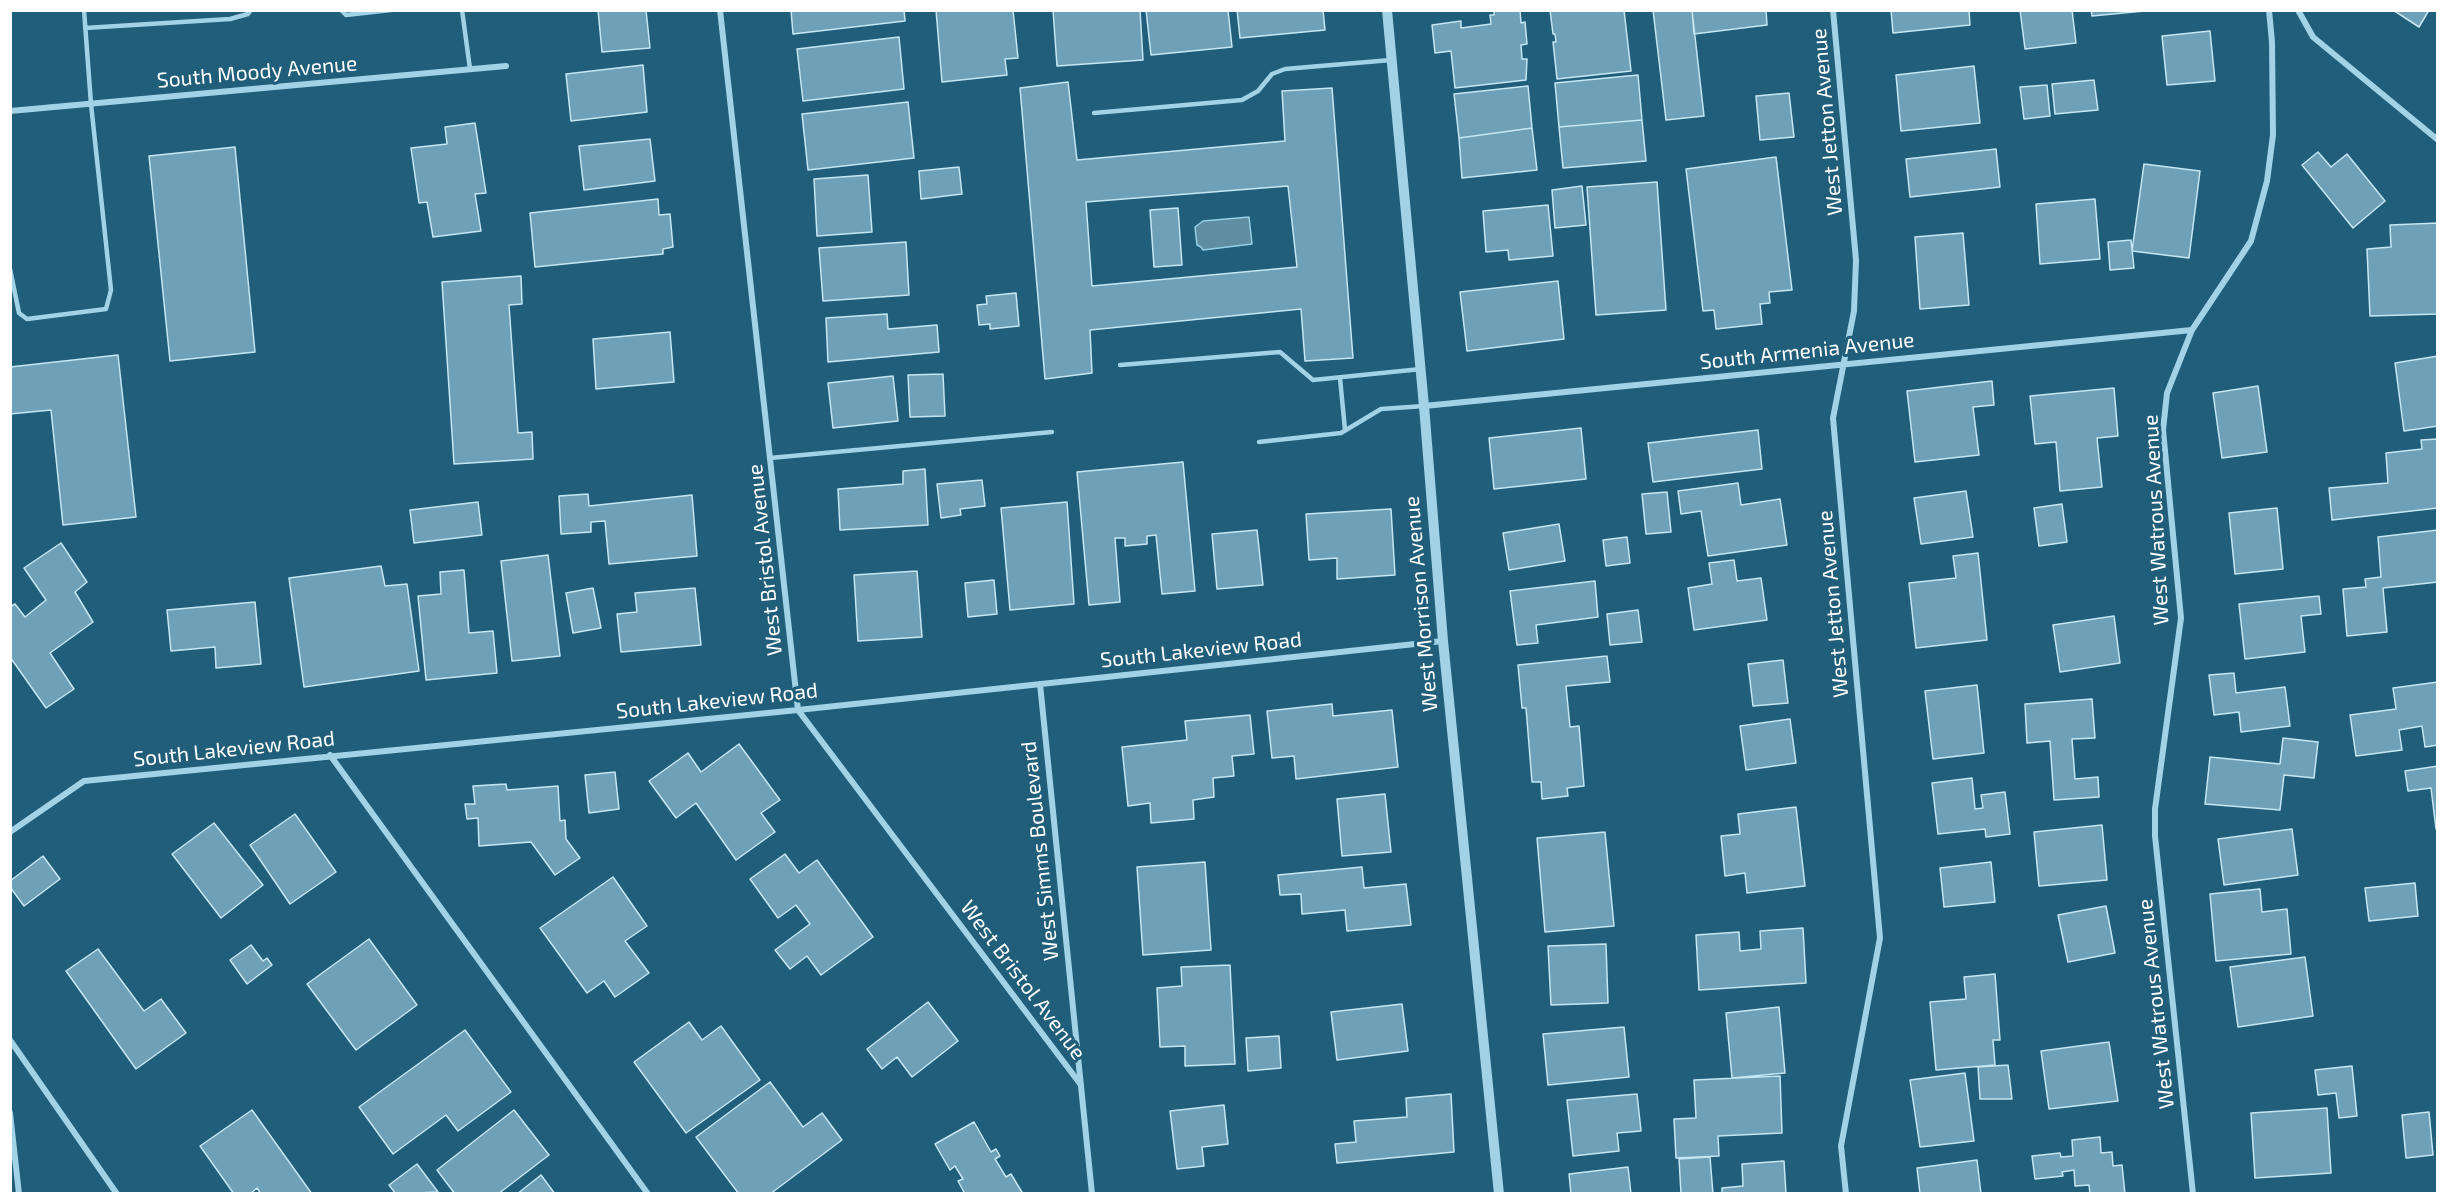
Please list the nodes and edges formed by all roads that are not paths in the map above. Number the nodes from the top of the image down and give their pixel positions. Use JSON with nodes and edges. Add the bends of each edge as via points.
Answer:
{"nodes":[{"id":1,"x":84,"y":10,"type":"edge"},
{"id":2,"x":250,"y":10,"type":"edge"},
{"id":3,"x":341,"y":10,"type":"edge"},
{"id":4,"x":391,"y":10,"type":"edge"},
{"id":5,"x":462,"y":10,"type":"edge"},
{"id":6,"x":720,"y":10,"type":"edge"},
{"id":7,"x":1387,"y":10,"type":"edge"},
{"id":8,"x":1833,"y":10,"type":"edge"},
{"id":9,"x":2269,"y":10,"type":"edge"},
{"id":10,"x":2298,"y":10,"type":"edge"},
{"id":11,"x":85,"y":28,"type":"junction"},
{"id":12,"x":1391,"y":60,"type":"junction"},
{"id":13,"x":506,"y":66,"type":"dead end"},
{"id":14,"x":471,"y":69,"type":"junction"},
{"id":15,"x":91,"y":104,"type":"junction"},
{"id":16,"x":10,"y":111,"type":"edge"},
{"id":17,"x":1094,"y":113,"type":"dead end"},
{"id":18,"x":2438,"y":140,"type":"edge"},
{"id":19,"x":10,"y":269,"type":"edge"},
{"id":20,"x":2192,"y":330,"type":"junction"},
{"id":21,"x":1845,"y":363,"type":"junction"},
{"id":22,"x":1120,"y":365,"type":"dead end"},
{"id":23,"x":1421,"y":369,"type":"junction"},
{"id":24,"x":1340,"y":378,"type":"junction"},
{"id":25,"x":1424,"y":406,"type":"junction"},
{"id":26,"x":1346,"y":430,"type":"junction"},
{"id":27,"x":1052,"y":432,"type":"dead end"},
{"id":28,"x":1259,"y":442,"type":"dead end"},
{"id":29,"x":770,"y":458,"type":"junction"},
{"id":30,"x":1443,"y":641,"type":"junction"},
{"id":31,"x":1040,"y":684,"type":"junction"},
{"id":32,"x":798,"y":710,"type":"junction"},
{"id":33,"x":330,"y":755,"type":"junction"},
{"id":34,"x":10,"y":832,"type":"edge"},
{"id":35,"x":10,"y":1040,"type":"edge"},
{"id":36,"x":1081,"y":1085,"type":"junction"},
{"id":37,"x":10,"y":1113,"type":"edge"},
{"id":38,"x":19,"y":1194,"type":"edge"},
{"id":39,"x":117,"y":1194,"type":"edge"},
{"id":40,"x":648,"y":1194,"type":"edge"},
{"id":41,"x":1092,"y":1194,"type":"edge"},
{"id":42,"x":1500,"y":1194,"type":"edge"},
{"id":43,"x":1846,"y":1194,"type":"edge"},
{"id":44,"x":2193,"y":1194,"type":"edge"}],
"edges":[{"from":1,"to":11,"type":"lane"},
{"from":2,"to":11,"type":"lane","via":[[230,19]]},
{"from":3,"to":4,"type":"lane","via":[[346,15]]},
{"from":5,"to":14,"type":"lane"},
{"from":6,"to":29,"type":"street","name":"West Bristol Avenue"},
{"from":7,"to":12,"type":"street","name":"West Morrison Avenue"},
{"from":8,"to":21,"type":"street","name":"West Jetton Avenue","via":[[1856,260],[1854,311]]},
{"from":9,"to":20,"type":"street","name":"West Watrous Avenue","via":[[2272,135],[2267,181],[2251,241]]},
{"from":10,"to":18,"type":"street","via":[[2313,37]]},
{"from":11,"to":15,"type":"lane"},
{"from":12,"to":17,"type":"lane","via":[[1285,69],[1272,74],[1258,91],[1242,100]]},
{"from":12,"to":23,"type":"street","name":"West Morrison Avenue"},
{"from":13,"to":14,"type":"street","name":"South Moody Avenue"},
{"from":14,"to":15,"type":"street","name":"South Moody Avenue"},
{"from":15,"to":16,"type":"street","name":"South Moody Avenue"},
{"from":15,"to":19,"type":"lane","via":[[111,290],[106,309],[27,319],[18,313]]},
{"from":20,"to":21,"type":"street","name":"South Armenia Avenue"},
{"from":20,"to":44,"type":"street","name":"West Watrous Avenue","via":[[2167,393],[2163,429],[2181,618],[2155,809]]},
{"from":21,"to":25,"type":"street","name":"South Armenia Avenue"},
{"from":21,"to":43,"type":"street","name":"West Jetton Avenue","via":[[1833,418],[1880,938],[1841,1146]]},
{"from":22,"to":24,"type":"lane","via":[[1280,352],[1313,381]]},
{"from":23,"to":24,"type":"lane"},
{"from":23,"to":25,"type":"street","name":"West Morrison Avenue"},
{"from":24,"to":26,"type":"lane"},
{"from":25,"to":26,"type":"lane","via":[[1381,410]]},
{"from":25,"to":30,"type":"street","name":"West Morrison Avenue"},
{"from":26,"to":28,"type":"lane"},
{"from":27,"to":29,"type":"lane"},
{"from":29,"to":32,"type":"street","name":"West Bristol Avenue"},
{"from":30,"to":31,"type":"street","name":"South Lakeview Road"},
{"from":30,"to":42,"type":"street","name":"West Morrison Avenue"},
{"from":31,"to":32,"type":"street","name":"South Lakeview Road"},
{"from":31,"to":36,"type":"street","name":"West Simms Boulevard"},
{"from":32,"to":33,"type":"street","name":"South Lakeview Road"},
{"from":32,"to":36,"type":"street","name":"West Bristol Avenue"},
{"from":33,"to":34,"type":"street","name":"South Lakeview Road","via":[[84,781]]},
{"from":33,"to":40,"type":"street"},
{"from":35,"to":39,"type":"street"},
{"from":36,"to":41,"type":"street","name":"West Simms Boulevard"},
{"from":37,"to":38,"type":"street"}]}
